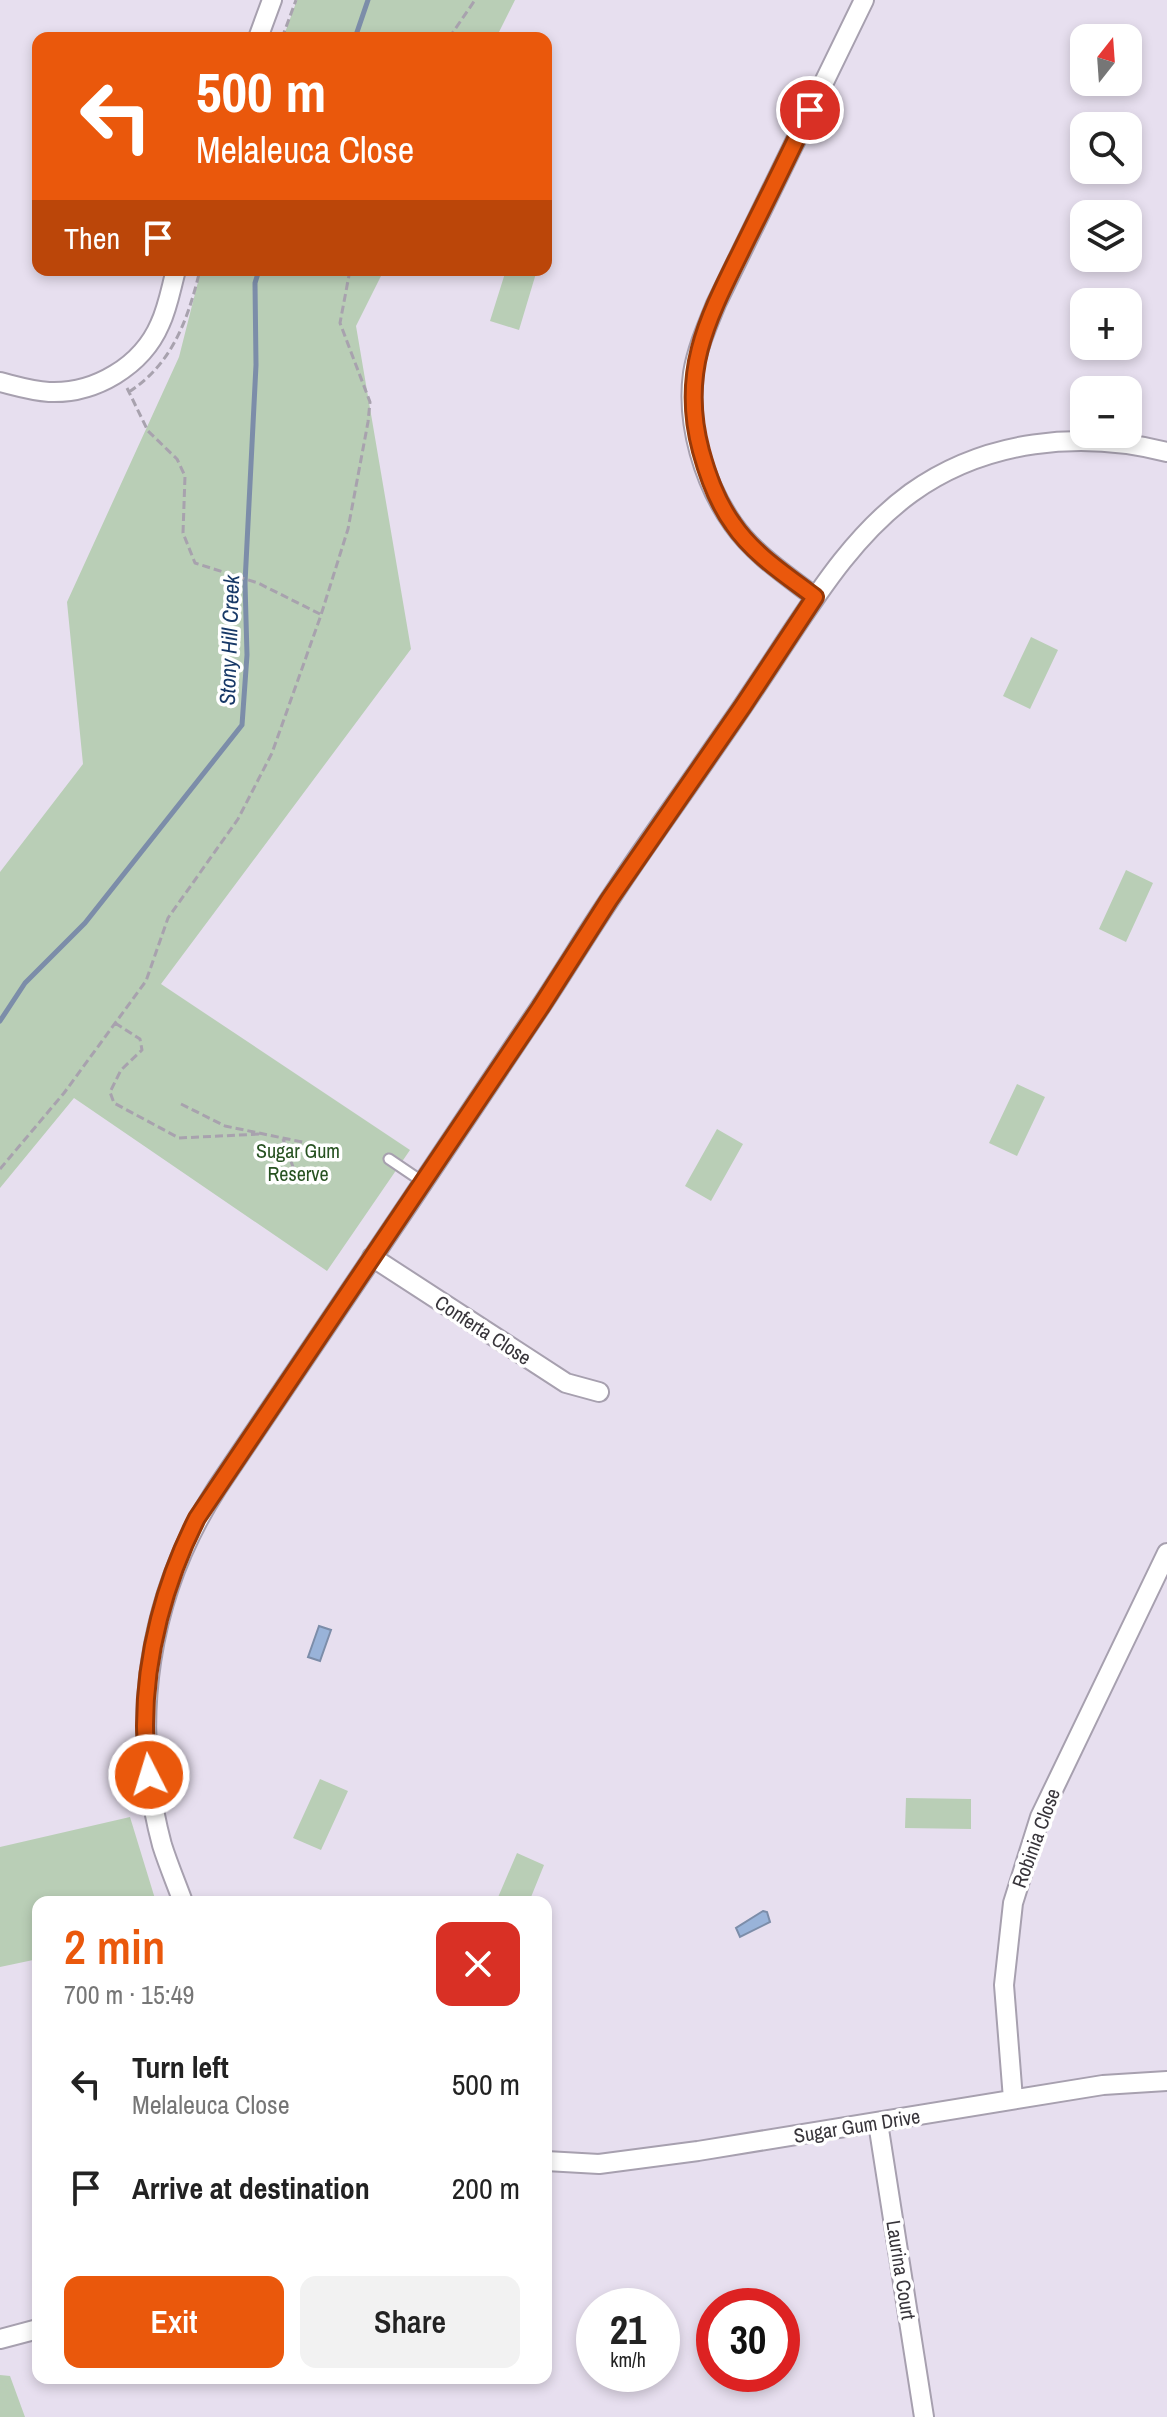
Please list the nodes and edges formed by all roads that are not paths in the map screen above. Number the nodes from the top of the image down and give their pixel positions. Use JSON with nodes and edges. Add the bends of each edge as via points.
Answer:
{"nodes":[{"id":1,"x":272,"y":0,"type":"edge"},
{"id":2,"x":864,"y":0,"type":"edge"},
{"id":3,"x":260,"y":32,"type":"edge"},
{"id":4,"x":174,"y":276,"type":"edge"},
{"id":5,"x":0,"y":382,"type":"edge"},
{"id":6,"x":1167,"y":452,"type":"edge"},
{"id":7,"x":815,"y":597,"type":"junction"},
{"id":8,"x":389,"y":1159,"type":"dead end"},
{"id":9,"x":423,"y":1182,"type":"junction"},
{"id":10,"x":372,"y":1257,"type":"junction"},
{"id":11,"x":599,"y":1392,"type":"dead end"},
{"id":12,"x":1167,"y":1553,"type":"edge"},
{"id":13,"x":181,"y":1896,"type":"edge"},
{"id":14,"x":1167,"y":2081,"type":"edge"},
{"id":15,"x":1013,"y":2099,"type":"junction"},
{"id":16,"x":878,"y":2123,"type":"junction"},
{"id":17,"x":552,"y":2161,"type":"edge"},
{"id":18,"x":32,"y":2331,"type":"edge"},
{"id":19,"x":0,"y":2339,"type":"edge"},
{"id":20,"x":924,"y":2417,"type":"edge"}],
"edges":[{"from":1,"to":3,"type":"street"},
{"from":2,"to":7,"type":"street","via":[[716,304],[693,374],[694,423],[719,502],[756,550]]},
{"from":4,"to":5,"type":"street","via":[[159,327],[117,373],[88,387],[62,391]]},
{"from":6,"to":7,"type":"street","via":[[1078,440],[1006,449],[971,461],[894,506]]},
{"from":7,"to":9,"type":"street"},
{"from":8,"to":9,"type":"lane"},
{"from":9,"to":10,"type":"street"},
{"from":10,"to":11,"type":"street","name":"Conferta Close","via":[[566,1383]]},
{"from":10,"to":13,"type":"street","via":[[197,1518],[158,1623],[145,1726],[149,1775],[162,1845]]},
{"from":12,"to":15,"type":"street","name":"Robinia Close","via":[[1040,1817],[1013,1903],[1004,1985]]},
{"from":14,"to":15,"type":"street","name":"Sugar Gum Drive"},
{"from":15,"to":16,"type":"street","name":"Sugar Gum Drive"},
{"from":16,"to":17,"type":"street","name":"Sugar Gum Drive","via":[[599,2164]]},
{"from":16,"to":20,"type":"street","name":"Laurina Court"},
{"from":18,"to":19,"type":"street"}]}
